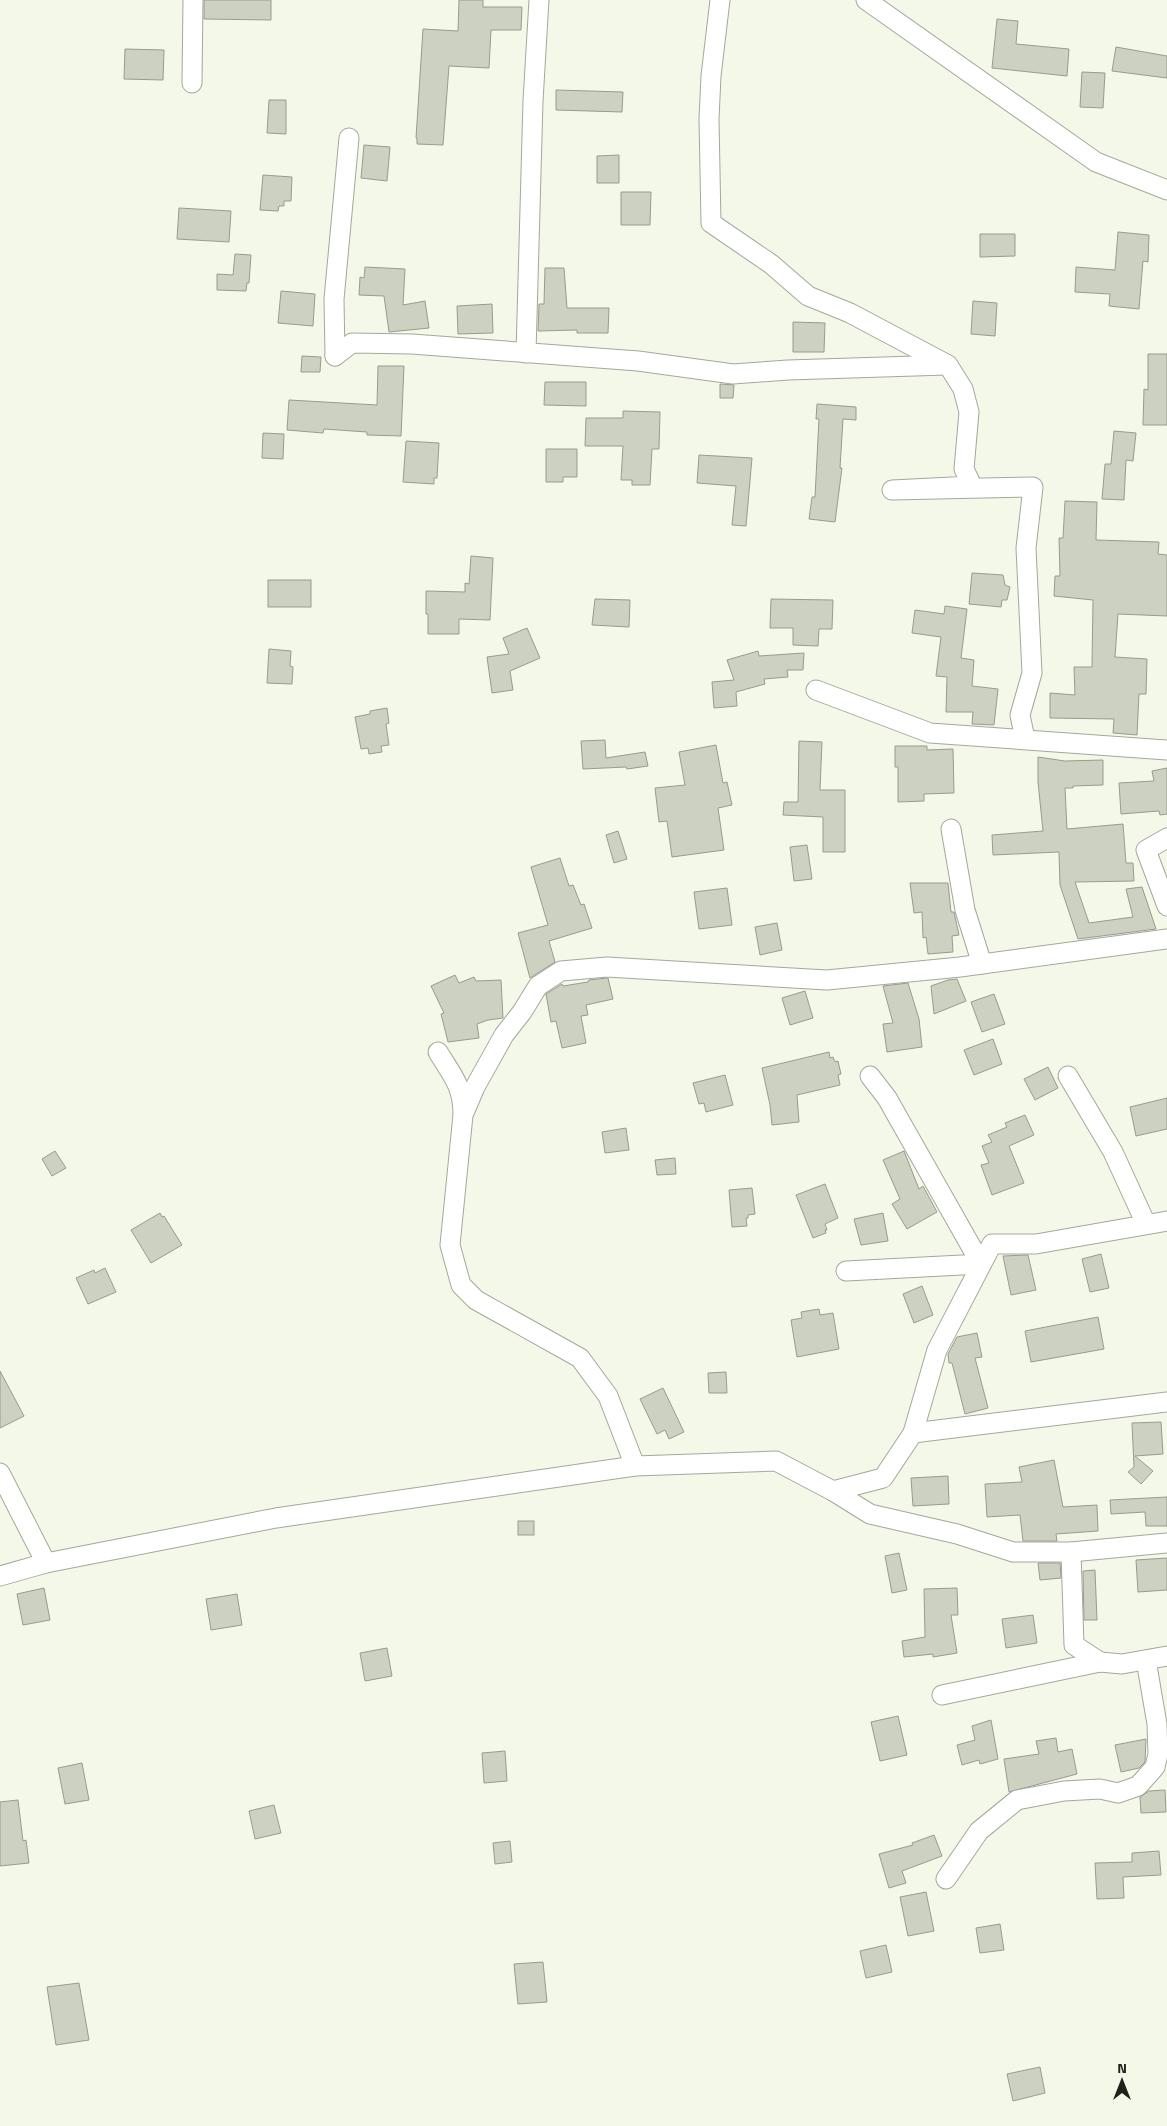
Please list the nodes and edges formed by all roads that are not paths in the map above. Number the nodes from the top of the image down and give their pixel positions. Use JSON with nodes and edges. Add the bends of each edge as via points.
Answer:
{"nodes":[{"id":1,"x":193,"y":0,"type":"edge"},
{"id":2,"x":538,"y":0,"type":"edge"},
{"id":3,"x":720,"y":0,"type":"edge"},
{"id":4,"x":866,"y":0,"type":"edge"},
{"id":5,"x":192,"y":83,"type":"dead end"},
{"id":6,"x":349,"y":138,"type":"dead end"},
{"id":7,"x":1167,"y":190,"type":"edge"},
{"id":8,"x":526,"y":353,"type":"junction"},
{"id":9,"x":948,"y":365,"type":"junction"},
{"id":10,"x":816,"y":690,"type":"dead end"},
{"id":11,"x":1026,"y":739,"type":"junction"},
{"id":12,"x":1167,"y":750,"type":"edge"},
{"id":13,"x":951,"y":829,"type":"dead end"},
{"id":14,"x":1167,"y":838,"type":"edge"},
{"id":15,"x":1167,"y":906,"type":"edge"},
{"id":16,"x":1167,"y":940,"type":"edge"},
{"id":17,"x":982,"y":964,"type":"junction"},
{"id":18,"x":438,"y":1052,"type":"dead end"},
{"id":19,"x":870,"y":1076,"type":"dead end"},
{"id":20,"x":1068,"y":1076,"type":"dead end"},
{"id":21,"x":463,"y":1115,"type":"junction"},
{"id":22,"x":1167,"y":1221,"type":"edge"},
{"id":23,"x":1146,"y":1224,"type":"junction"},
{"id":24,"x":981,"y":1264,"type":"junction"},
{"id":25,"x":846,"y":1271,"type":"dead end"},
{"id":26,"x":1167,"y":1402,"type":"edge"},
{"id":27,"x":912,"y":1433,"type":"junction"},
{"id":28,"x":635,"y":1466,"type":"junction"},
{"id":29,"x":0,"y":1473,"type":"edge"},
{"id":30,"x":833,"y":1491,"type":"junction"},
{"id":31,"x":1167,"y":1544,"type":"edge"},
{"id":32,"x":1071,"y":1552,"type":"junction"},
{"id":33,"x":46,"y":1563,"type":"junction"},
{"id":34,"x":0,"y":1576,"type":"edge"},
{"id":35,"x":1167,"y":1656,"type":"edge"},
{"id":36,"x":1146,"y":1660,"type":"junction"},
{"id":37,"x":1100,"y":1662,"type":"junction"},
{"id":38,"x":942,"y":1695,"type":"dead end"},
{"id":39,"x":946,"y":1880,"type":"dead end"}],
"edges":[{"from":1,"to":5,"type":"street"},
{"from":2,"to":8,"type":"street"},
{"from":3,"to":9,"type":"street","via":[[709,119],[711,223],[771,264],[808,296],[850,313]]},
{"from":4,"to":7,"type":"street","via":[[1096,162]]},
{"from":6,"to":8,"type":"street","via":[[334,299],[335,356],[352,343]]},
{"from":8,"to":9,"type":"street","via":[[638,361],[733,374]]},
{"from":9,"to":11,"type":"street","via":[[963,390],[969,412],[964,469],[972,486],[892,490],[1033,487],[1026,548],[1032,673],[1020,715]]},
{"from":10,"to":11,"type":"street","via":[[930,733]]},
{"from":11,"to":12,"type":"street"},
{"from":13,"to":17,"type":"street","via":[[965,910]]},
{"from":14,"to":15,"type":"street","via":[[1146,850]]},
{"from":16,"to":17,"type":"street"},
{"from":17,"to":21,"type":"street","via":[[827,980],[607,967],[562,971],[538,986],[504,1035]]},
{"from":18,"to":21,"type":"street","via":[[463,1097]]},
{"from":19,"to":24,"type":"street","via":[[887,1098]]},
{"from":20,"to":23,"type":"street","via":[[1113,1152]]},
{"from":21,"to":28,"type":"street","via":[[450,1245],[461,1285],[476,1300],[580,1358],[608,1396]]},
{"from":22,"to":23,"type":"street"},
{"from":23,"to":24,"type":"street","via":[[1036,1244],[992,1244]]},
{"from":24,"to":25,"type":"street"},
{"from":24,"to":27,"type":"street","via":[[937,1350]]},
{"from":26,"to":27,"type":"street"},
{"from":27,"to":30,"type":"street","via":[[883,1478]]},
{"from":28,"to":30,"type":"street","via":[[776,1462]]},
{"from":28,"to":33,"type":"street","via":[[276,1518]]},
{"from":29,"to":33,"type":"street"},
{"from":30,"to":32,"type":"street","via":[[870,1514],[957,1534],[1013,1552]]},
{"from":31,"to":32,"type":"street"},
{"from":32,"to":37,"type":"street","via":[[1074,1644]]},
{"from":33,"to":34,"type":"street"},
{"from":35,"to":36,"type":"street"},
{"from":36,"to":37,"type":"street","via":[[1122,1664]]},
{"from":36,"to":39,"type":"street","via":[[1157,1724],[1158,1754],[1155,1767],[1138,1786],[1118,1792],[1100,1789],[1064,1791],[1017,1800],[978,1831]]},
{"from":37,"to":38,"type":"street"}]}
